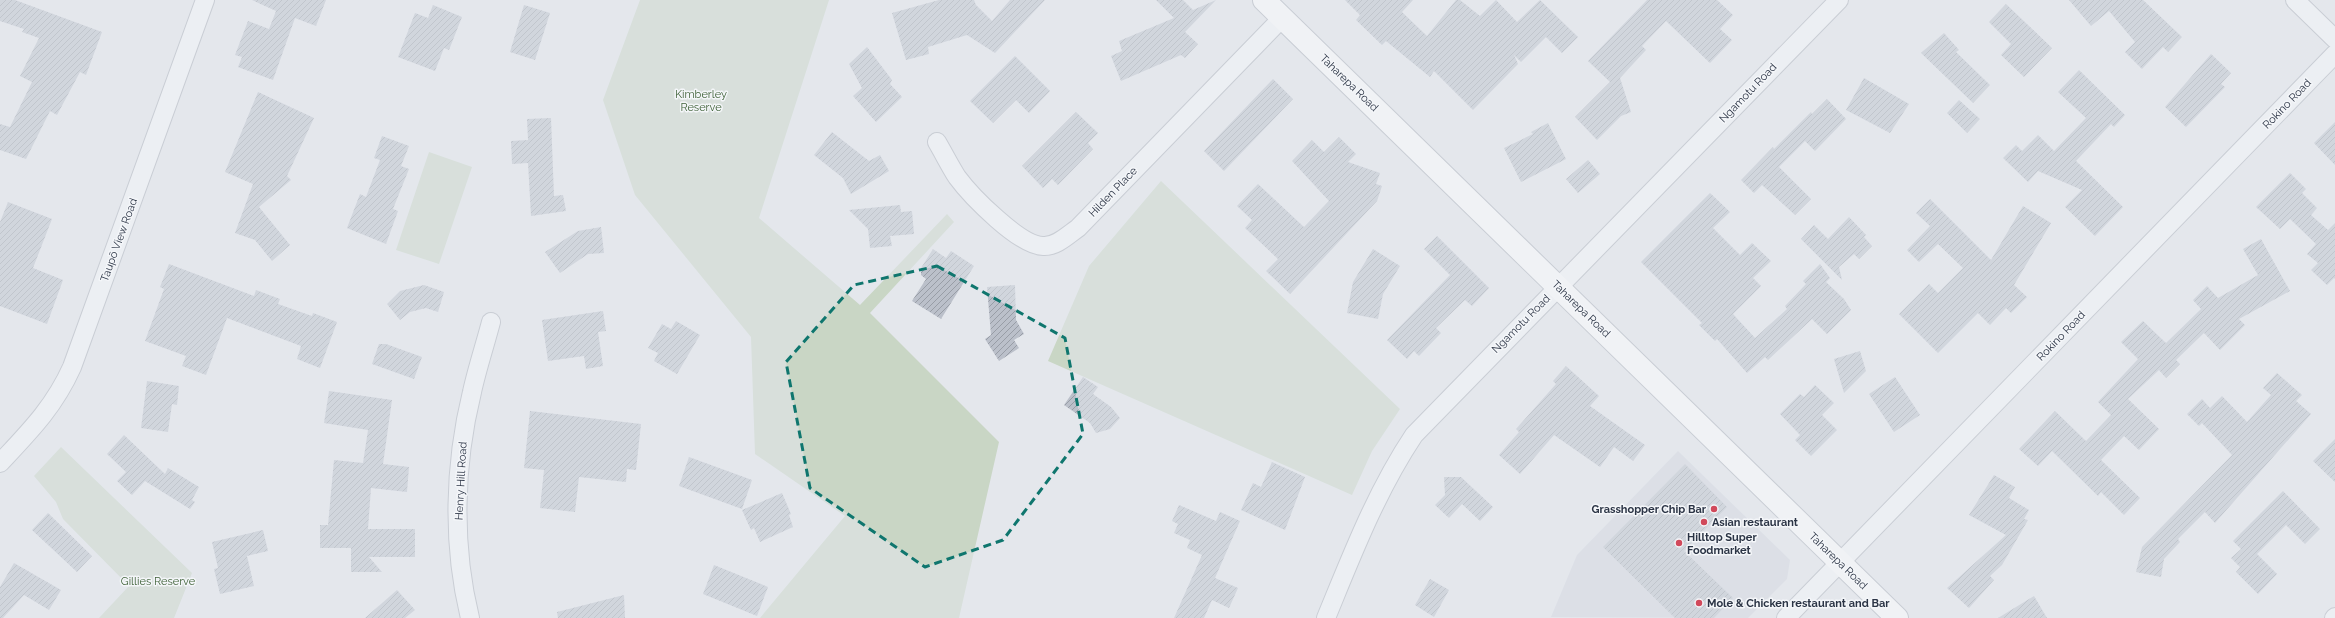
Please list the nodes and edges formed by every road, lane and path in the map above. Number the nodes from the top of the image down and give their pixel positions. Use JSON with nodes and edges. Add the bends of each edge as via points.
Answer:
{"nodes":[{"id":1,"x":205,"y":0,"type":"edge"},
{"id":2,"x":1264,"y":0,"type":"edge"},
{"id":3,"x":1839,"y":0,"type":"edge"},
{"id":4,"x":2295,"y":0,"type":"edge"},
{"id":5,"x":1282,"y":18,"type":"junction"},
{"id":6,"x":2335,"y":39,"type":"edge"},
{"id":7,"x":2335,"y":54,"type":"edge"},
{"id":8,"x":937,"y":142,"type":"dead end"},
{"id":9,"x":1558,"y":287,"type":"junction"},
{"id":10,"x":492,"y":322,"type":"dead end"},
{"id":11,"x":0,"y":463,"type":"edge"},
{"id":12,"x":1840,"y":562,"type":"junction"},
{"id":13,"x":470,"y":618,"type":"edge"},
{"id":14,"x":1326,"y":618,"type":"edge"},
{"id":15,"x":1786,"y":618,"type":"edge"},
{"id":16,"x":1897,"y":618,"type":"edge"}],
"edges":[{"from":1,"to":11,"type":"street","name":"Taupō View Road","via":[[72,367],[60,393],[44,415]]},
{"from":2,"to":5,"type":"street","name":"Taharepa Road"},
{"from":3,"to":9,"type":"street","name":"Ngamotu Road"},
{"from":4,"to":6,"type":"street"},
{"from":5,"to":8,"type":"street","name":"Hilden Place","via":[[1078,228],[1060,241],[1044,246],[1029,243],[1010,232],[958,177]]},
{"from":5,"to":9,"type":"street","name":"Taharepa Road"},
{"from":7,"to":12,"type":"street","name":"Rokino Road"},
{"from":9,"to":12,"type":"street","name":"Taharepa Road"},
{"from":9,"to":14,"type":"street","name":"Ngamotu Road","via":[[1414,435],[1377,496]]},
{"from":10,"to":13,"type":"street","name":"Henry Hill Road","via":[[471,393],[461,453],[459,547],[462,585]]},
{"from":12,"to":15,"type":"street","name":"Rokino Road"},
{"from":12,"to":16,"type":"street","name":"Taharepa Road"}]}
